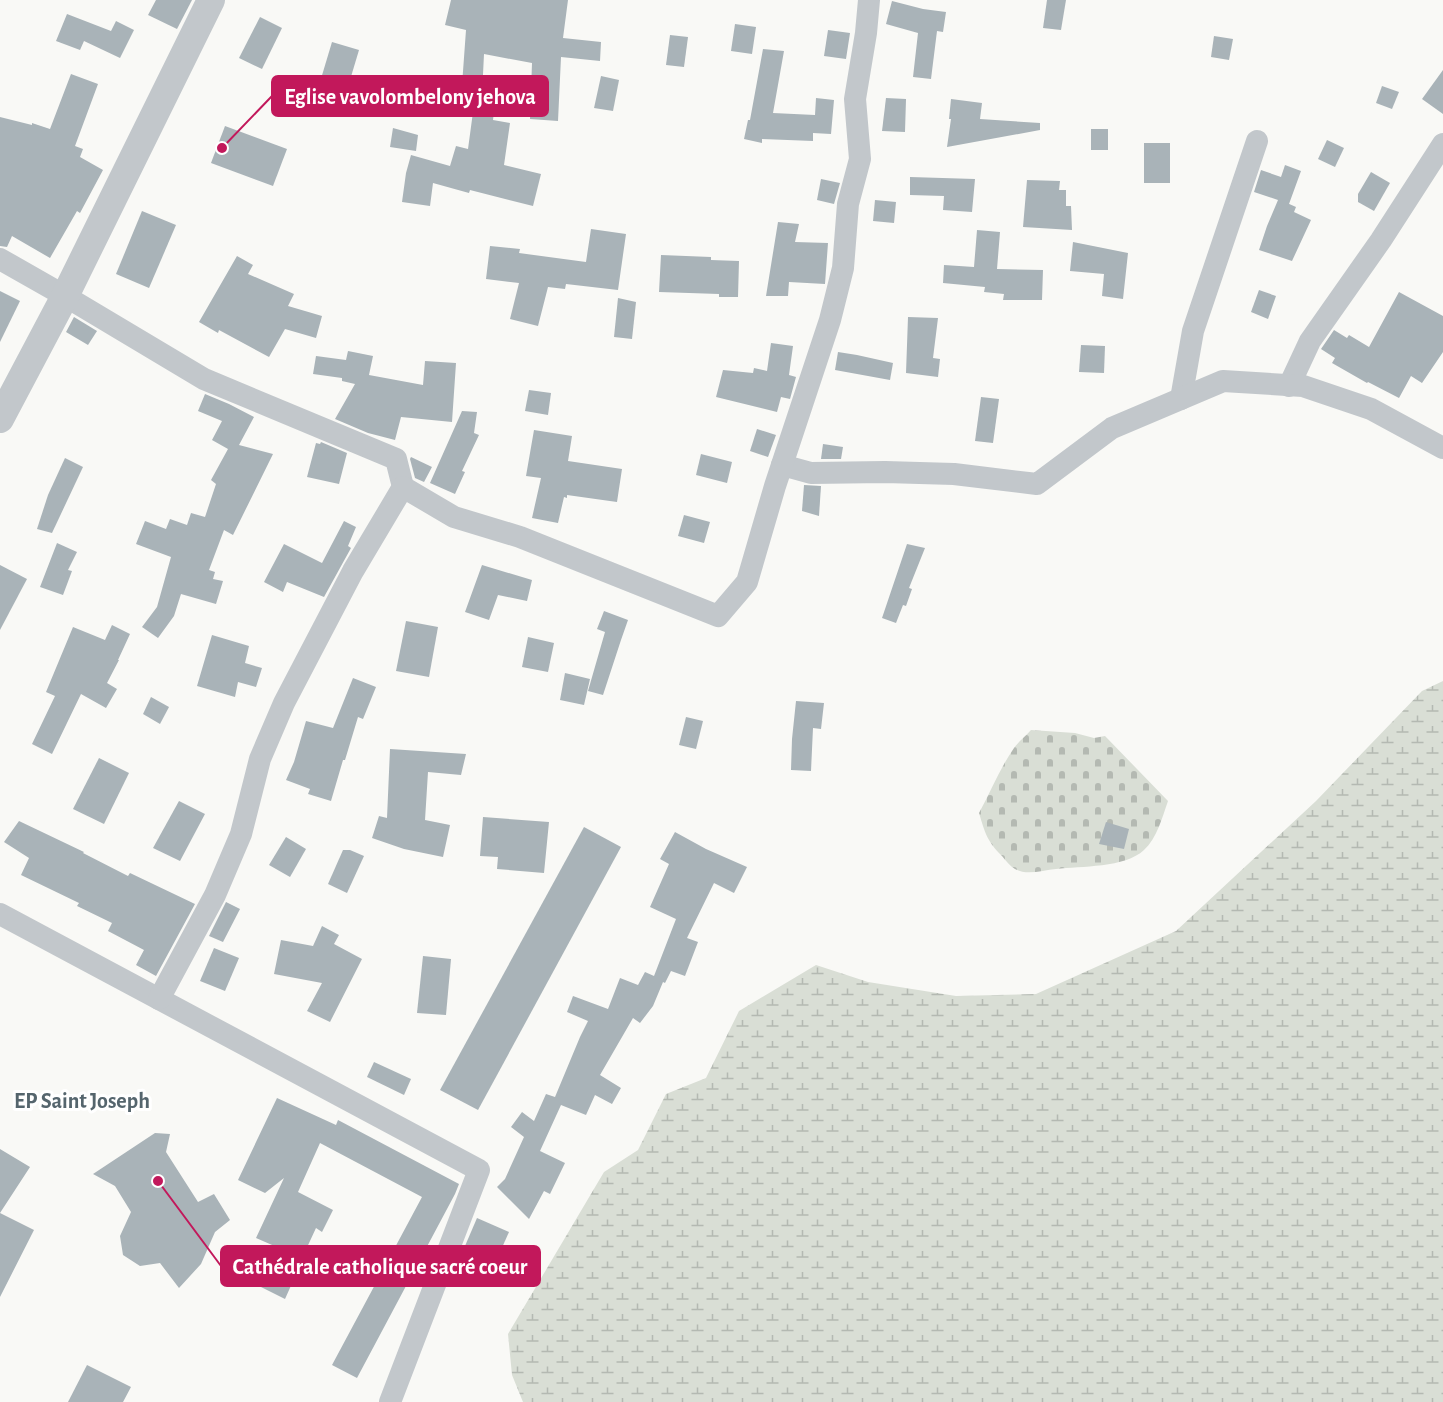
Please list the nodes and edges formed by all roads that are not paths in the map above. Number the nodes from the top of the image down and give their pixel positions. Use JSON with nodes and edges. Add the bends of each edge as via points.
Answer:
{"nodes":[{"id":1,"x":211,"y":0,"type":"edge"},
{"id":2,"x":869,"y":0,"type":"edge"},
{"id":3,"x":1257,"y":141,"type":"dead end"},
{"id":4,"x":1443,"y":144,"type":"edge"},
{"id":5,"x":0,"y":259,"type":"edge"},
{"id":6,"x":65,"y":296,"type":"junction"},
{"id":7,"x":1289,"y":386,"type":"junction"},
{"id":8,"x":1181,"y":399,"type":"junction"},
{"id":9,"x":0,"y":419,"type":"edge"},
{"id":10,"x":1443,"y":448,"type":"edge"},
{"id":11,"x":782,"y":465,"type":"junction"},
{"id":12,"x":403,"y":487,"type":"junction"},
{"id":13,"x":0,"y":914,"type":"edge"},
{"id":14,"x":159,"y":999,"type":"junction"},
{"id":15,"x":390,"y":1402,"type":"edge"}],
"edges":[{"from":1,"to":6,"type":"street"},
{"from":2,"to":11,"type":"street","via":[[855,99],[860,159],[848,204],[843,268]]},
{"from":3,"to":8,"type":"street","via":[[1193,331]]},
{"from":4,"to":7,"type":"street","via":[[1310,340]]},
{"from":5,"to":6,"type":"street"},
{"from":6,"to":9,"type":"street"},
{"from":6,"to":12,"type":"street","via":[[204,380],[396,459]]},
{"from":7,"to":8,"type":"street","via":[[1223,381]]},
{"from":7,"to":10,"type":"street","via":[[1302,386],[1371,409]]},
{"from":8,"to":11,"type":"street","via":[[1112,428],[1037,484],[954,474],[811,473]]},
{"from":11,"to":12,"type":"street","via":[[747,582],[718,616],[520,537],[454,517]]},
{"from":12,"to":14,"type":"street","via":[[353,571],[284,704],[260,759],[241,834],[215,896]]},
{"from":13,"to":14,"type":"street"},
{"from":14,"to":15,"type":"street","via":[[479,1170]]}]}
